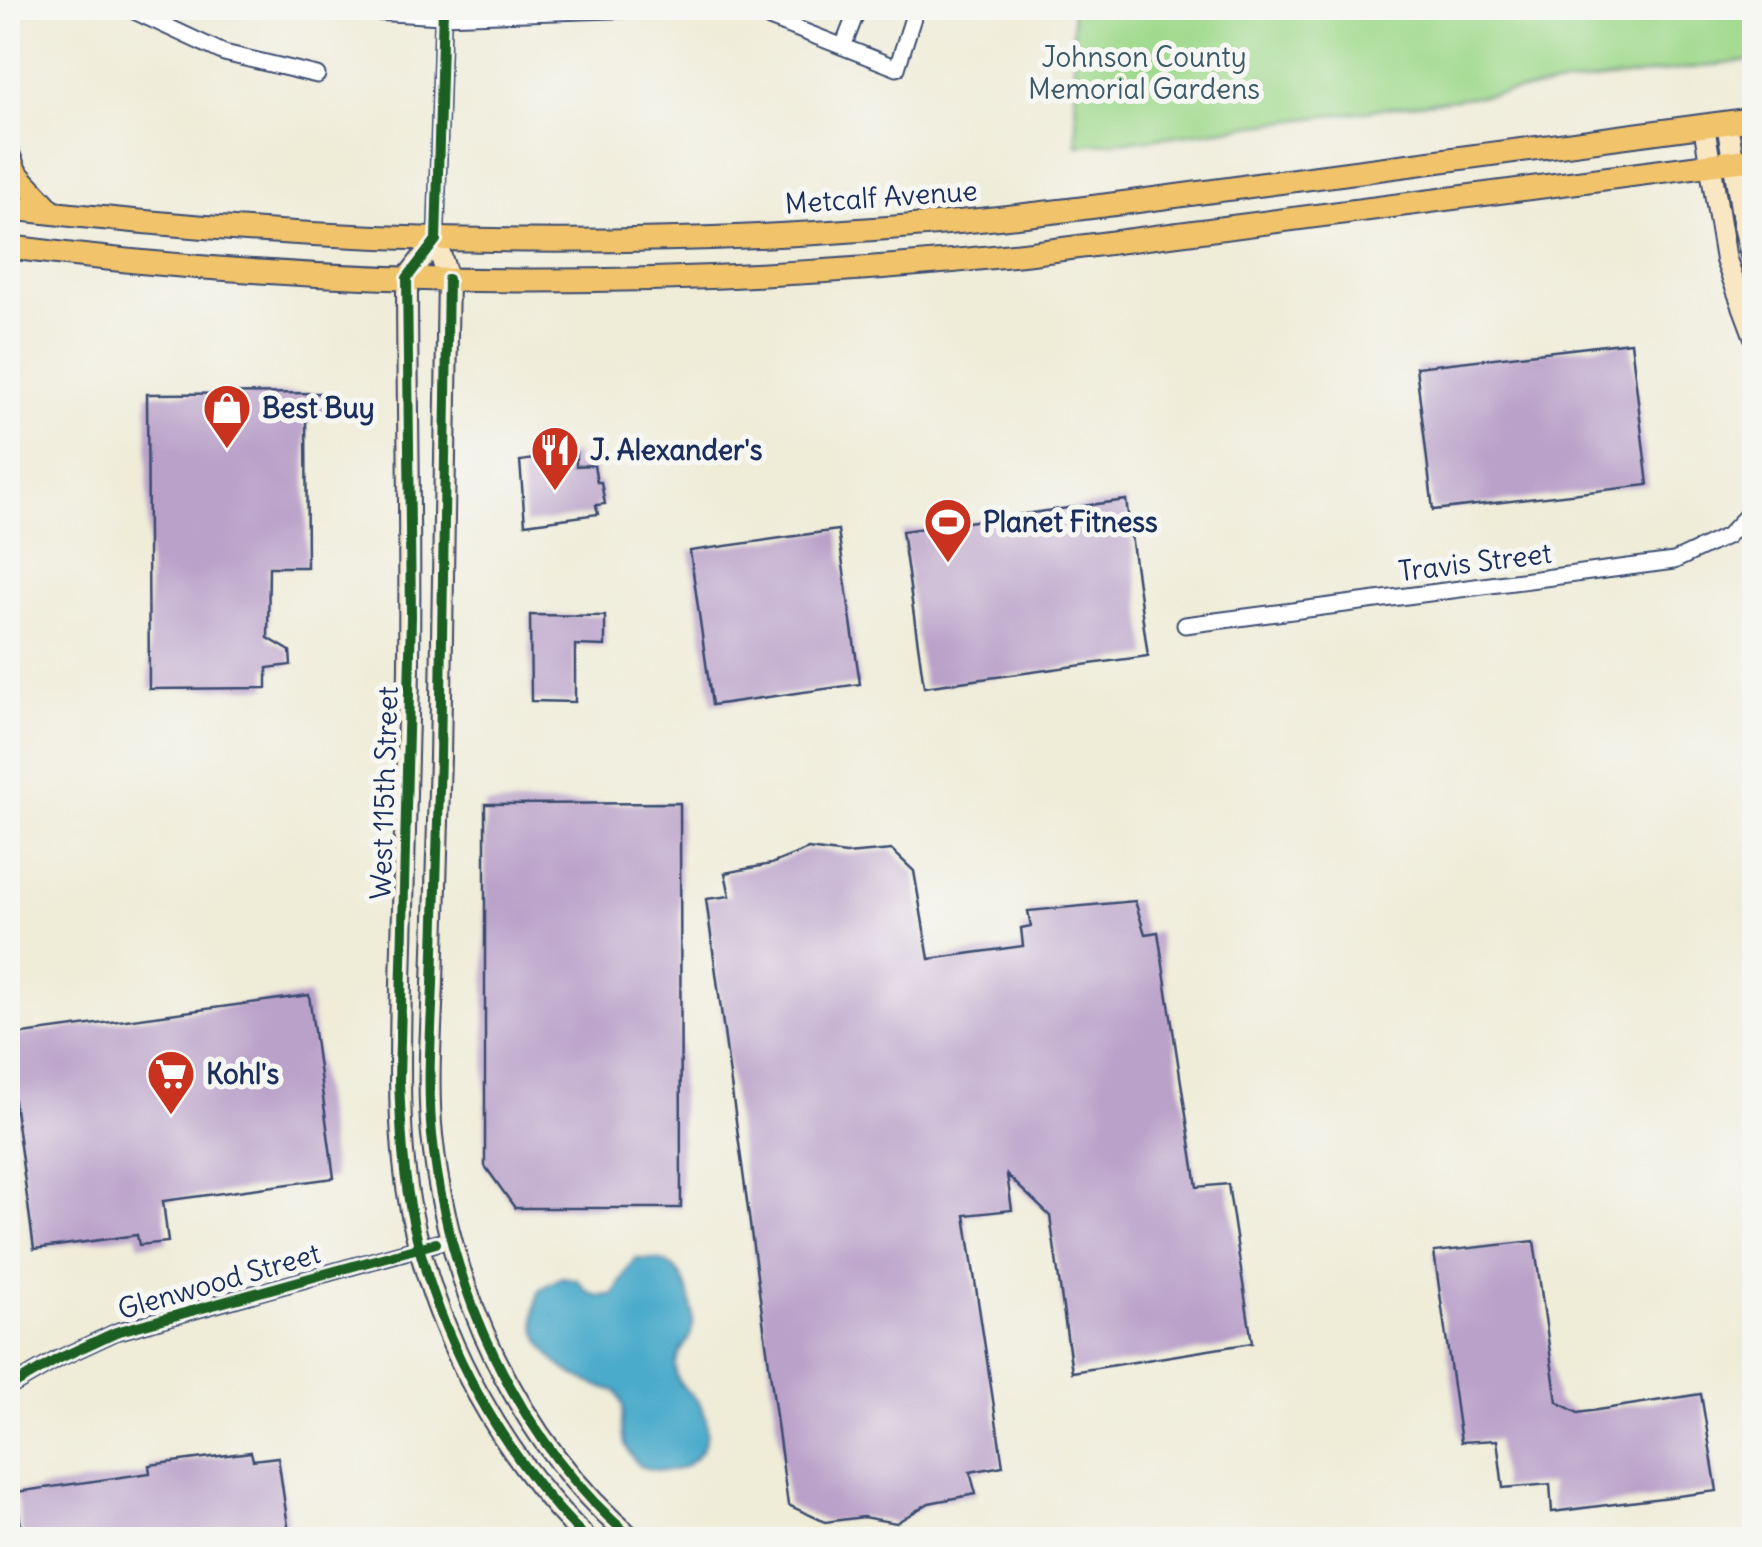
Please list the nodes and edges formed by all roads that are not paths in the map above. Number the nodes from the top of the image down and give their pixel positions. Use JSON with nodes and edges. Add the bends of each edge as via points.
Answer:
{"nodes":[{"id":1,"x":138,"y":8,"type":"edge"},
{"id":2,"x":302,"y":8,"type":"edge"},
{"id":3,"x":671,"y":8,"type":"edge"},
{"id":4,"x":744,"y":8,"type":"edge"},
{"id":5,"x":858,"y":8,"type":"edge"},
{"id":6,"x":916,"y":8,"type":"edge"},
{"id":7,"x":443,"y":12,"type":"edge"},
{"id":8,"x":844,"y":47,"type":"junction"},
{"id":9,"x":317,"y":74,"type":"dead end"},
{"id":10,"x":1754,"y":119,"type":"edge"},
{"id":11,"x":1715,"y":124,"type":"junction"},
{"id":12,"x":8,"y":154,"type":"edge"},
{"id":13,"x":1732,"y":162,"type":"edge"},
{"id":14,"x":8,"y":208,"type":"edge"},
{"id":15,"x":52,"y":213,"type":"junction"},
{"id":16,"x":436,"y":240,"type":"junction"},
{"id":17,"x":8,"y":247,"type":"edge"},
{"id":18,"x":1754,"y":268,"type":"edge"},
{"id":19,"x":407,"y":278,"type":"junction"},
{"id":20,"x":448,"y":279,"type":"junction"},
{"id":21,"x":1754,"y":335,"type":"edge"},
{"id":22,"x":1754,"y":508,"type":"edge"},
{"id":23,"x":1186,"y":625,"type":"dead end"},
{"id":24,"x":451,"y":1240,"type":"junction"},
{"id":25,"x":420,"y":1248,"type":"junction"},
{"id":26,"x":8,"y":1388,"type":"edge"},
{"id":27,"x":588,"y":1540,"type":"edge"},
{"id":28,"x":634,"y":1540,"type":"edge"}],
"edges":[{"from":1,"to":9,"type":"street","via":[[224,54]]},
{"from":2,"to":7,"type":"street"},
{"from":3,"to":7,"type":"street"},
{"from":4,"to":8,"type":"street"},
{"from":5,"to":8,"type":"street"},
{"from":6,"to":8,"type":"street","via":[[897,68]]},
{"from":7,"to":16,"type":"street","name":"West 115th Street"},
{"from":10,"to":11,"type":"main road","name":"Metcalf Avenue"},
{"from":11,"to":13,"type":"street"},
{"from":11,"to":16,"type":"main road","name":"Metcalf Avenue","via":[[889,228],[663,240]]},
{"from":12,"to":15,"type":"main road"},
{"from":13,"to":18,"type":"street"},
{"from":13,"to":20,"type":"main road","via":[[929,264],[738,276]]},
{"from":13,"to":21,"type":"street","via":[[1726,260]]},
{"from":14,"to":15,"type":"main road","name":"Metcalf Avenue"},
{"from":15,"to":16,"type":"main road","name":"Metcalf Avenue"},
{"from":16,"to":19,"type":"street"},
{"from":16,"to":20,"type":"street","name":"West 115th Street"},
{"from":17,"to":19,"type":"main road"},
{"from":19,"to":20,"type":"main road"},
{"from":19,"to":25,"type":"street","name":"West 115th Street","via":[[411,616],[399,1080]]},
{"from":20,"to":24,"type":"street","name":"West 115th Street","via":[[430,1084],[436,1171]]},
{"from":22,"to":23,"type":"street","name":"Travis Street","via":[[1727,536],[1674,561]]},
{"from":24,"to":25,"type":"street","name":"Glenwood Street"},
{"from":24,"to":28,"type":"street","name":"West 115th Street","via":[[476,1315],[526,1414],[584,1490]]},
{"from":25,"to":26,"type":"street","name":"Glenwood Street","via":[[116,1332]]},
{"from":25,"to":27,"type":"street","name":"West 115th Street","via":[[460,1359],[491,1416]]}]}
